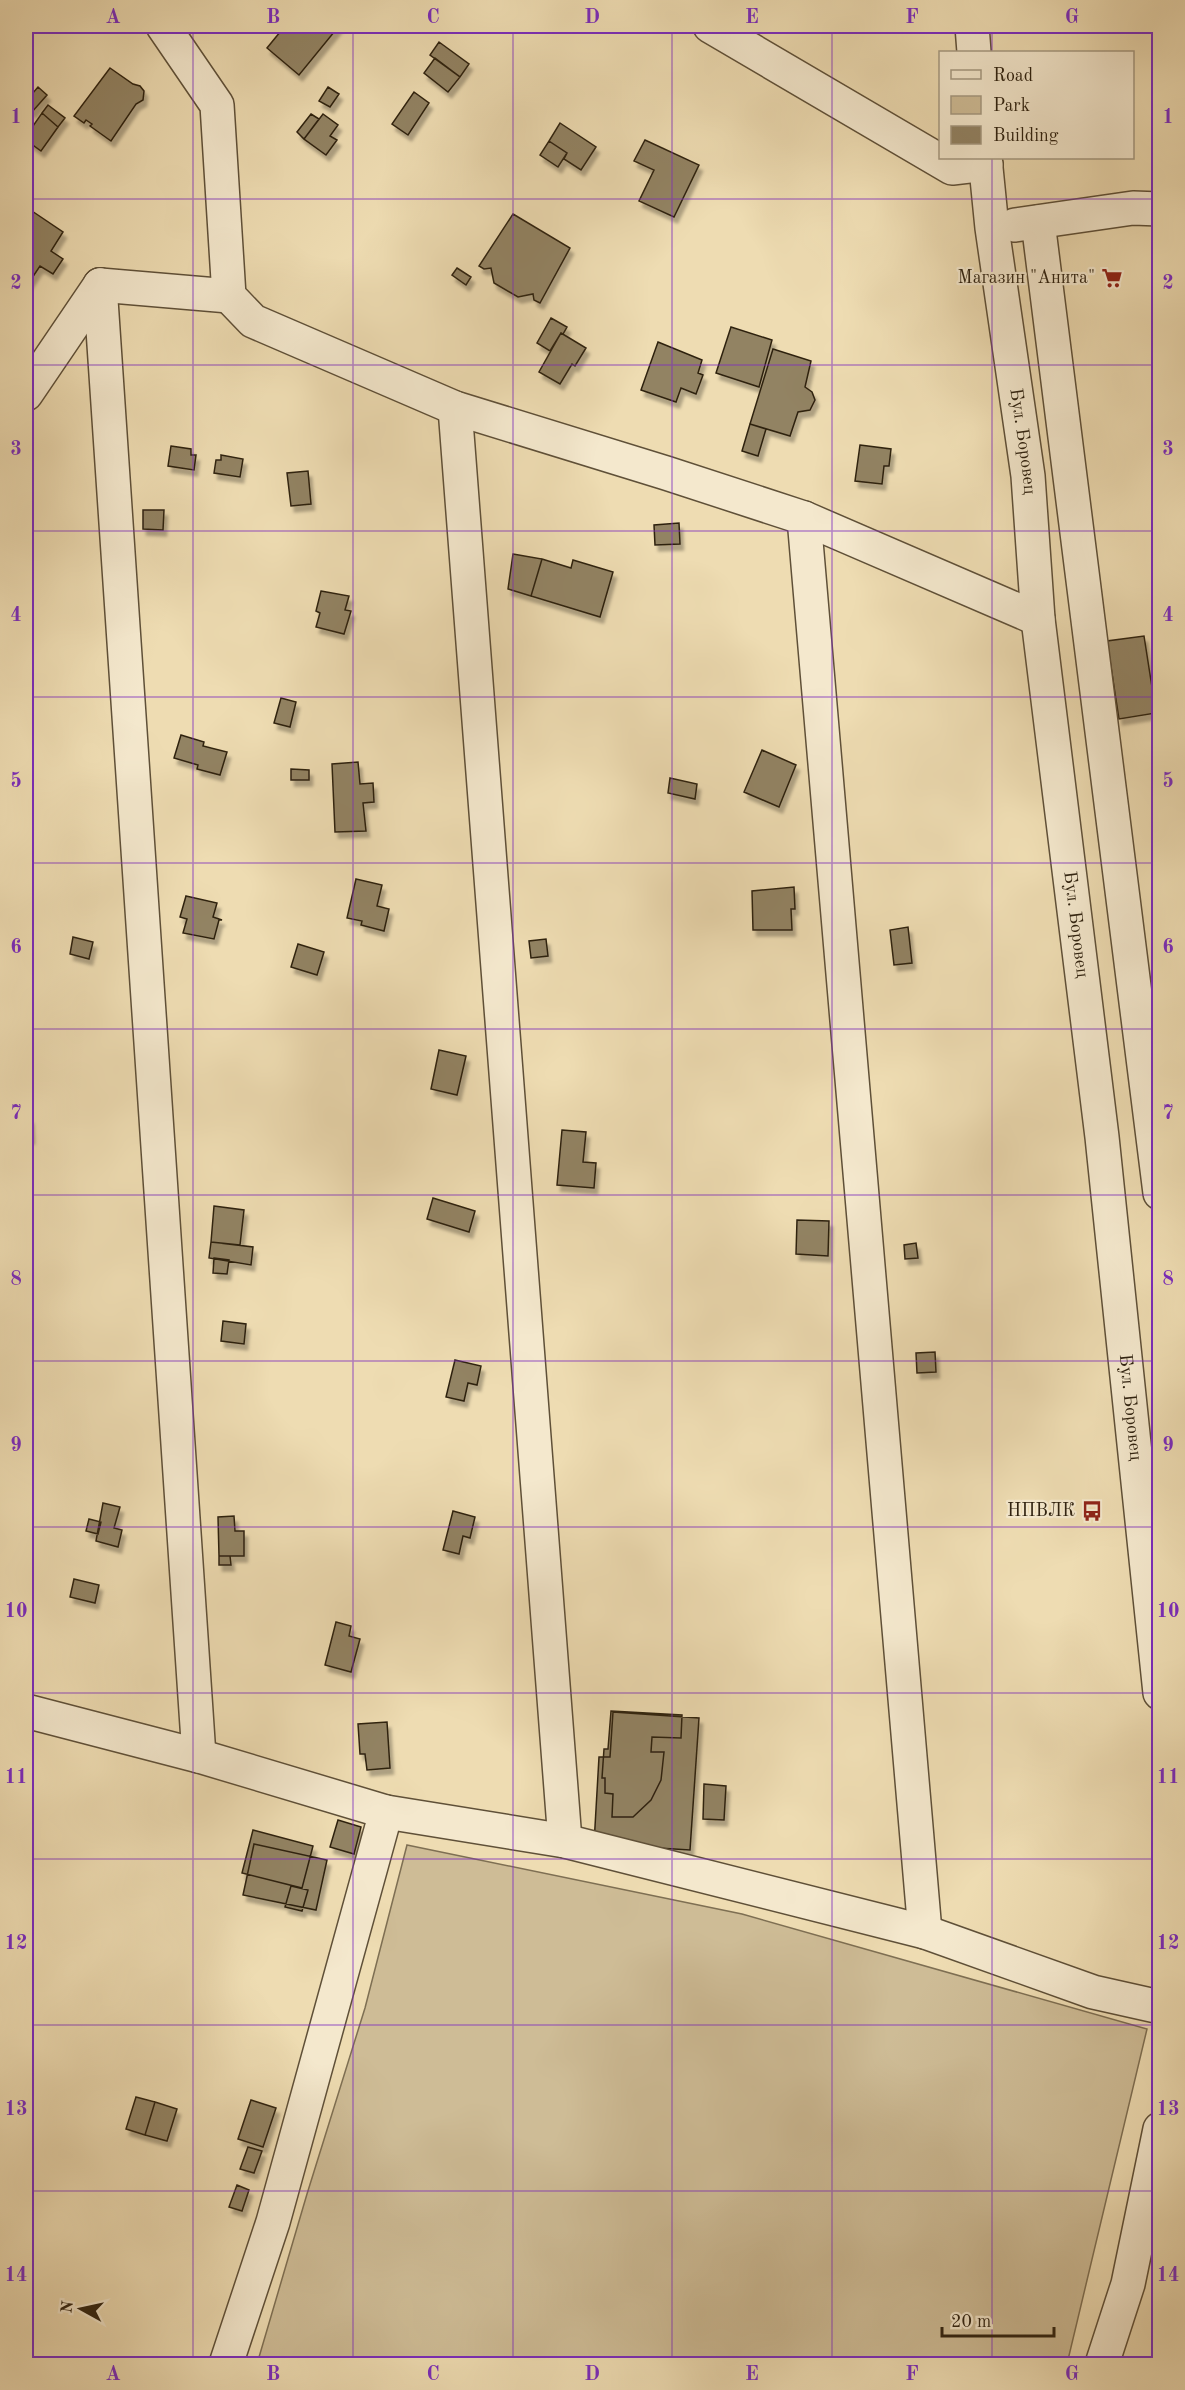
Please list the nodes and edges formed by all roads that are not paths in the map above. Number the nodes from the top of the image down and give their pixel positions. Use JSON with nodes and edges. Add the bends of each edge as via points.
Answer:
{"nodes":[{"id":1,"x":163,"y":26,"type":"edge"},
{"id":2,"x":710,"y":26,"type":"edge"},
{"id":3,"x":972,"y":26,"type":"edge"},
{"id":4,"x":974,"y":51,"type":"edge"},
{"id":5,"x":986,"y":161,"type":"edge"},
{"id":6,"x":1160,"y":209,"type":"edge"},
{"id":7,"x":1038,"y":222,"type":"junction"},
{"id":8,"x":992,"y":228,"type":"junction"},
{"id":9,"x":100,"y":285,"type":"junction"},
{"id":10,"x":229,"y":296,"type":"junction"},
{"id":11,"x":26,"y":394,"type":"edge"},
{"id":12,"x":455,"y":408,"type":"junction"},
{"id":13,"x":804,"y":518,"type":"junction"},
{"id":14,"x":1038,"y":619,"type":"junction"},
{"id":15,"x":1160,"y":1193,"type":"edge"},
{"id":16,"x":1160,"y":1693,"type":"edge"},
{"id":17,"x":26,"y":1713,"type":"edge"},
{"id":18,"x":199,"y":1756,"type":"junction"},
{"id":19,"x":386,"y":1812,"type":"junction"},
{"id":20,"x":564,"y":1842,"type":"junction"},
{"id":21,"x":925,"y":1932,"type":"junction"},
{"id":22,"x":1160,"y":2007,"type":"edge"},
{"id":23,"x":1160,"y":2129,"type":"edge"},
{"id":24,"x":225,"y":2364,"type":"edge"},
{"id":25,"x":1102,"y":2364,"type":"edge"}],
"edges":[{"from":1,"to":10,"type":"street","via":[[217,105]]},
{"from":2,"to":5,"type":"street","via":[[952,168]]},
{"from":3,"to":4,"type":"street"},
{"from":5,"to":8,"type":"street","name":"Бул. Боровец"},
{"from":6,"to":7,"type":"street","via":[[1133,208]]},
{"from":7,"to":8,"type":"street"},
{"from":7,"to":15,"type":"street"},
{"from":8,"to":14,"type":"street","name":"Бул. Боровец","via":[[1028,476]]},
{"from":9,"to":10,"type":"street"},
{"from":9,"to":11,"type":"street"},
{"from":9,"to":18,"type":"street"},
{"from":10,"to":12,"type":"street","via":[[253,321]]},
{"from":12,"to":13,"type":"street"},
{"from":12,"to":20,"type":"street"},
{"from":13,"to":14,"type":"street"},
{"from":13,"to":21,"type":"street"},
{"from":14,"to":16,"type":"street","name":"Бул. Боровец","via":[[1102,1137]]},
{"from":17,"to":18,"type":"street"},
{"from":18,"to":19,"type":"street"},
{"from":19,"to":20,"type":"street"},
{"from":19,"to":24,"type":"street","via":[[273,2222]]},
{"from":20,"to":21,"type":"street"},
{"from":21,"to":22,"type":"street","via":[[1093,1992]]},
{"from":23,"to":25,"type":"street","via":[[1128,2284]]}]}
